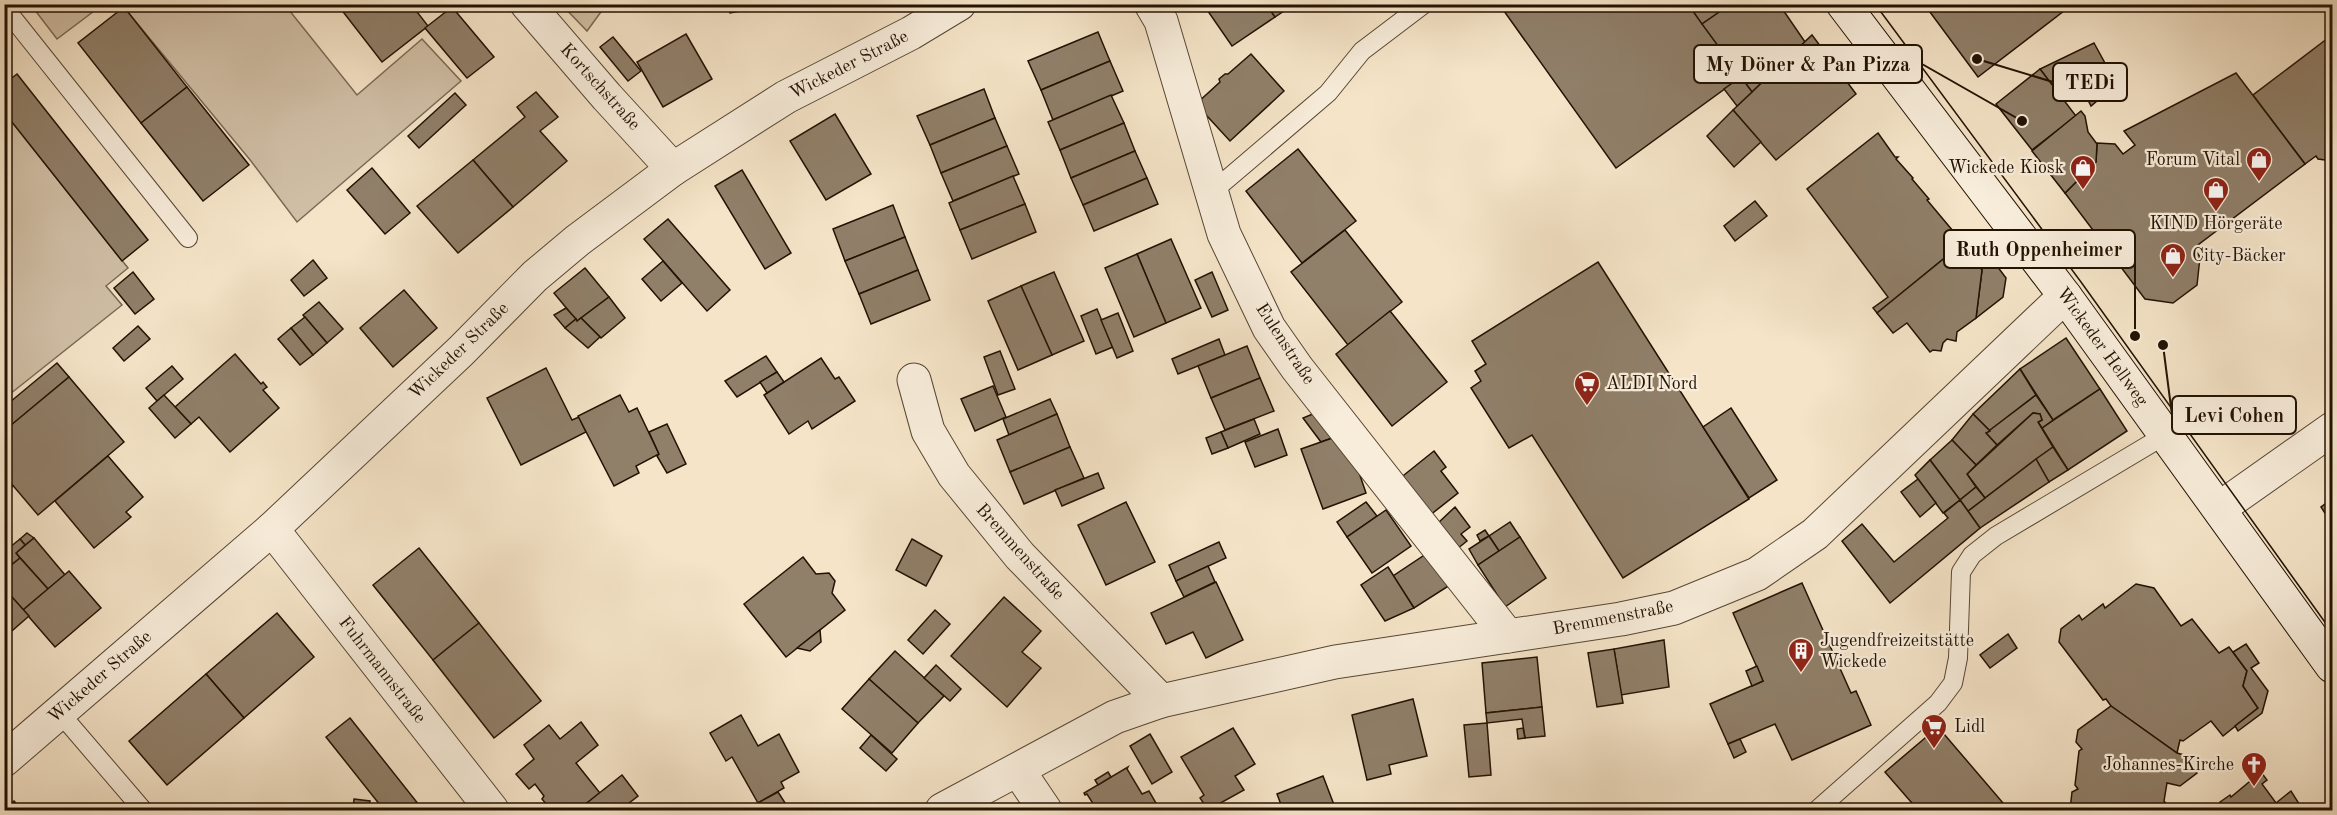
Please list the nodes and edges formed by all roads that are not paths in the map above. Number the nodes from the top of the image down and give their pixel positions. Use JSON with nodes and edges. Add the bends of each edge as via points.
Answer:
{"nodes":[{"id":1,"x":527,"y":4,"type":"edge"},
{"id":2,"x":959,"y":4,"type":"edge"},
{"id":3,"x":1151,"y":4,"type":"edge"},
{"id":4,"x":1424,"y":4,"type":"edge"},
{"id":5,"x":1843,"y":4,"type":"edge"},
{"id":6,"x":4,"y":7,"type":"edge"},
{"id":7,"x":673,"y":169,"type":"junction"},
{"id":8,"x":1212,"y":192,"type":"junction"},
{"id":9,"x":188,"y":238,"type":"dead end"},
{"id":10,"x":2065,"y":296,"type":"junction"},
{"id":11,"x":914,"y":380,"type":"dead end"},
{"id":12,"x":2332,"y":429,"type":"edge"},
{"id":13,"x":2167,"y":434,"type":"junction"},
{"id":14,"x":2220,"y":508,"type":"junction"},
{"id":15,"x":272,"y":529,"type":"junction"},
{"id":16,"x":1508,"y":636,"type":"junction"},
{"id":17,"x":2332,"y":666,"type":"edge"},
{"id":18,"x":1161,"y":701,"type":"junction"},
{"id":19,"x":59,"y":712,"type":"junction"},
{"id":20,"x":4,"y":760,"type":"edge"},
{"id":21,"x":1018,"y":770,"type":"junction"},
{"id":22,"x":143,"y":810,"type":"edge"},
{"id":23,"x":492,"y":810,"type":"edge"},
{"id":24,"x":942,"y":810,"type":"edge"},
{"id":25,"x":1045,"y":810,"type":"edge"},
{"id":26,"x":1817,"y":810,"type":"edge"}],
"edges":[{"from":1,"to":7,"type":"street","name":"Kortschstraße"},
{"from":2,"to":7,"type":"street","name":"Wickeder Straße","via":[[912,33],[786,97]]},
{"from":3,"to":8,"type":"street","name":"Eulenstraße","via":[[1161,21]]},
{"from":4,"to":8,"type":"lane","via":[[1362,51],[1328,93]]},
{"from":5,"to":10,"type":"street","name":"Wickeder Hellweg"},
{"from":6,"to":9,"type":"lane"},
{"from":7,"to":15,"type":"street","name":"Wickeder Straße","via":[[535,276]]},
{"from":8,"to":16,"type":"street","name":"Eulenstraße","via":[[1224,234],[1269,328]]},
{"from":10,"to":13,"type":"street","name":"Wickeder Hellweg"},
{"from":10,"to":16,"type":"street","name":"Bremmenstraße","via":[[1815,534],[1757,574],[1674,608]]},
{"from":11,"to":18,"type":"street","name":"Bremmenstraße","via":[[928,431],[954,474],[1020,556]]},
{"from":12,"to":14,"type":"street"},
{"from":13,"to":14,"type":"street","name":"Wickeder Hellweg"},
{"from":13,"to":26,"type":"lane","via":[[1996,536],[1972,555],[1961,572],[1958,658],[1953,683],[1938,703]]},
{"from":14,"to":17,"type":"street","name":"Wickeder Hellweg"},
{"from":15,"to":19,"type":"street","name":"Wickeder Straße"},
{"from":15,"to":23,"type":"street","name":"Fuhrmannstraße"},
{"from":16,"to":18,"type":"street","name":"Bremmenstraße","via":[[1335,662]]},
{"from":18,"to":21,"type":"street","name":"Bremmenstraße","via":[[1115,717]]},
{"from":19,"to":20,"type":"street","name":"Wickeder Straße"},
{"from":19,"to":22,"type":"lane"},
{"from":21,"to":24,"type":"street","name":"Bremmenstraße"},
{"from":21,"to":25,"type":"street"}]}
